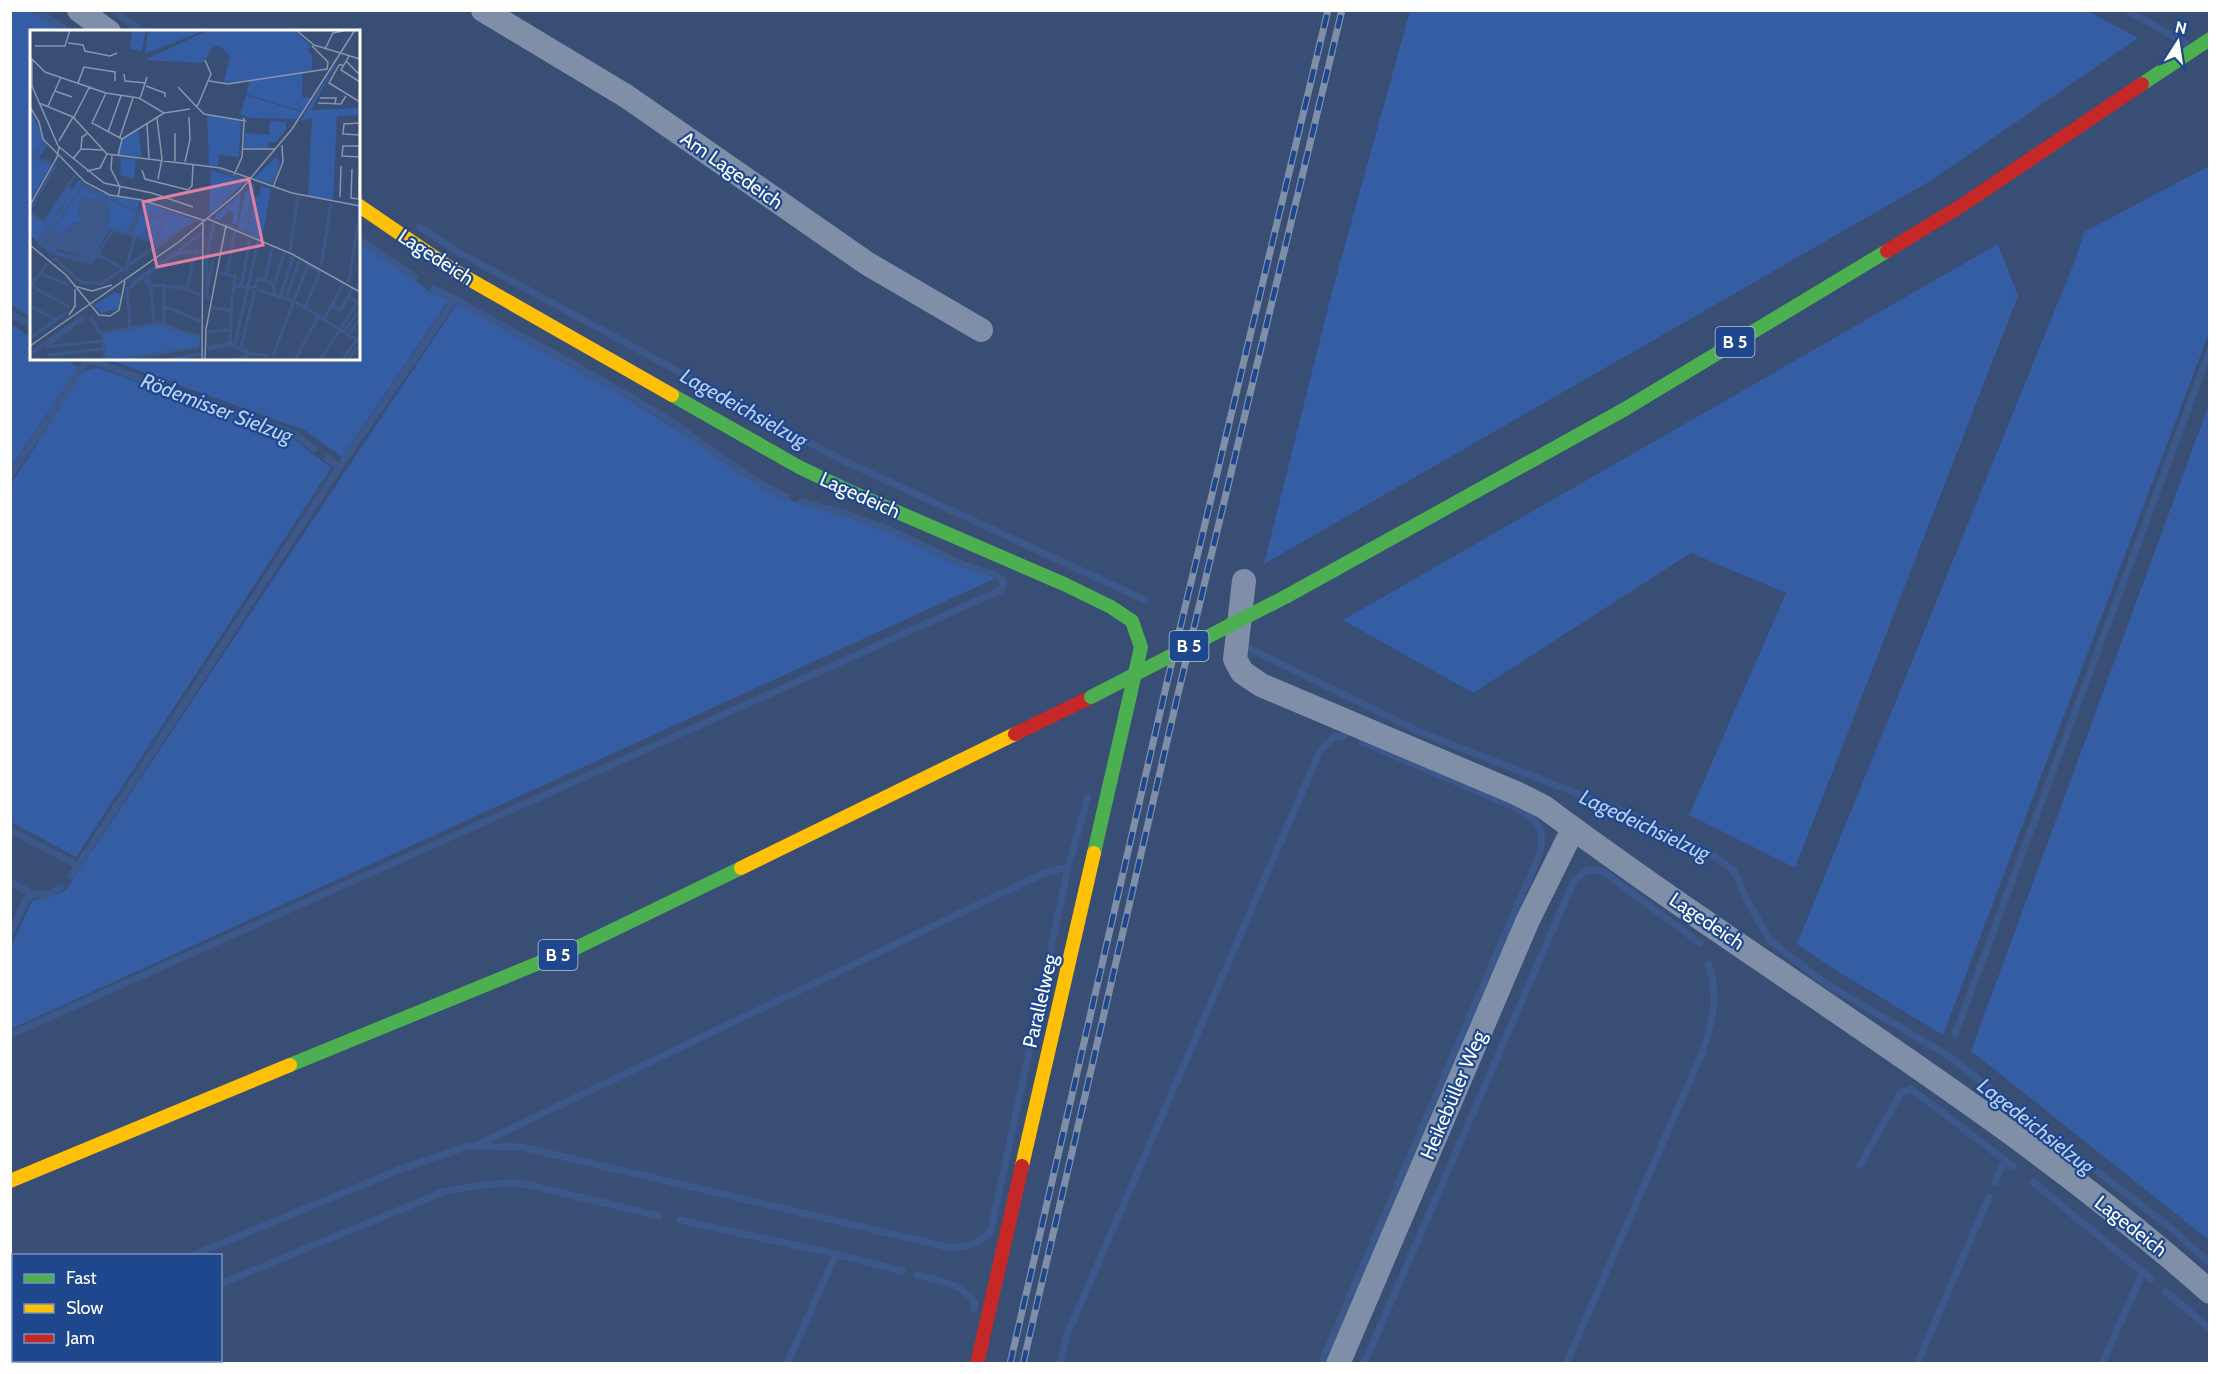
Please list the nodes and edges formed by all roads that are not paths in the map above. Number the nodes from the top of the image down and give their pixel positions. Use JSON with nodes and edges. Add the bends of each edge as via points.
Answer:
{"nodes":[{"id":1,"x":79,"y":10,"type":"edge"},
{"id":2,"x":483,"y":10,"type":"edge"},
{"id":3,"x":106,"y":30,"type":"edge"},
{"id":4,"x":2210,"y":39,"type":"edge"},
{"id":5,"x":360,"y":206,"type":"edge"},
{"id":6,"x":981,"y":330,"type":"dead end"},
{"id":7,"x":1244,"y":581,"type":"dead end"},
{"id":8,"x":1141,"y":647,"type":"joint"},
{"id":9,"x":1573,"y":829,"type":"junction"},
{"id":10,"x":10,"y":1181,"type":"edge"},
{"id":11,"x":2210,"y":1292,"type":"edge"},
{"id":12,"x":977,"y":1364,"type":"edge"},
{"id":13,"x":1338,"y":1364,"type":"edge"}],
"edges":[{"from":1,"to":3,"type":"street"},
{"from":2,"to":6,"type":"street","name":"Am Lagedeich","via":[[626,96],[868,264]]},
{"from":4,"to":10,"type":"main road","number":"B 5","bridge":true,"via":[[1961,206],[1666,384],[1287,596],[1091,697],[578,947]]},
{"from":5,"to":8,"type":"main road","name":"Lagedeich","via":[[453,270],[799,467],[1111,607],[1132,621]]},
{"from":7,"to":9,"type":"street","name":"Lagedeich","via":[[1235,659],[1242,672],[1260,685],[1516,793],[1544,807]]},
{"from":8,"to":12,"type":"main road","name":"Parallelweg"},
{"from":9,"to":11,"type":"street","name":"Lagedeich","via":[[2039,1154],[2158,1246]]},
{"from":9,"to":13,"type":"street","name":"Heikebüller Weg","via":[[1528,920]]}]}
